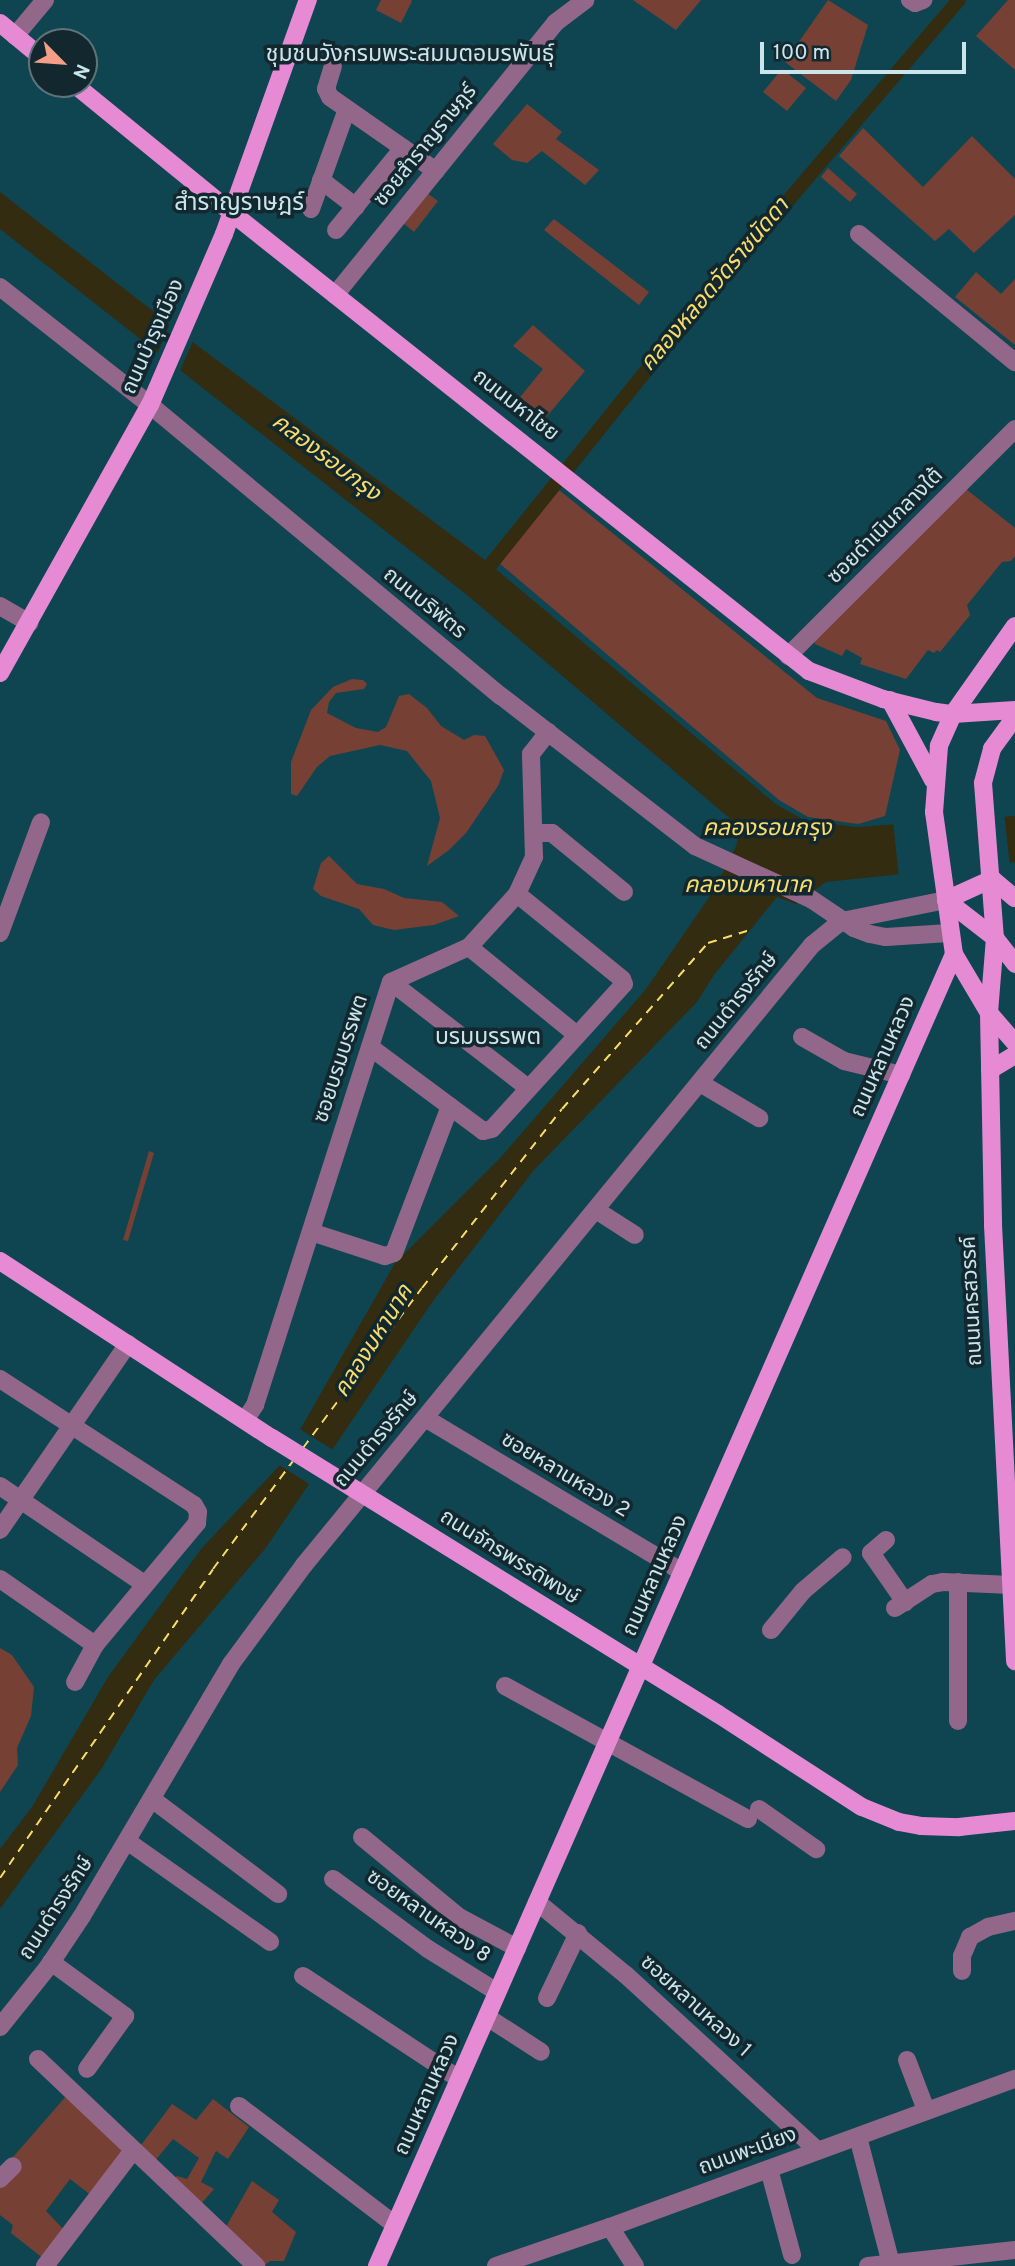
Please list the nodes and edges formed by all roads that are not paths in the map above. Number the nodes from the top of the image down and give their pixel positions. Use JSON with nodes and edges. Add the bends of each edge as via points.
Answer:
{"nodes":[{"id":1,"x":45,"y":0,"type":"edge"},
{"id":2,"x":308,"y":0,"type":"edge"},
{"id":3,"x":554,"y":0,"type":"edge"},
{"id":4,"x":585,"y":0,"type":"edge"},
{"id":5,"x":910,"y":0,"type":"edge"},
{"id":6,"x":923,"y":0,"type":"edge"},
{"id":7,"x":568,"y":13,"type":"junction"},
{"id":8,"x":0,"y":23,"type":"edge"},
{"id":9,"x":15,"y":36,"type":"junction"},
{"id":10,"x":28,"y":47,"type":"edge"},
{"id":11,"x":333,"y":66,"type":"dead end"},
{"id":12,"x":91,"y":98,"type":"edge"},
{"id":13,"x":347,"y":109,"type":"junction"},
{"id":14,"x":403,"y":148,"type":"junction"},
{"id":15,"x":436,"y":171,"type":"junction"},
{"id":16,"x":321,"y":180,"type":"junction"},
{"id":17,"x":356,"y":207,"type":"junction"},
{"id":18,"x":311,"y":209,"type":"dead end"},
{"id":19,"x":232,"y":213,"type":"junction"},
{"id":20,"x":337,"y":230,"type":"dead end"},
{"id":21,"x":859,"y":234,"type":"dead end"},
{"id":22,"x":0,"y":287,"type":"edge"},
{"id":23,"x":335,"y":295,"type":"junction"},
{"id":24,"x":1015,"y":362,"type":"edge"},
{"id":25,"x":150,"y":405,"type":"junction"},
{"id":26,"x":1015,"y":429,"type":"edge"},
{"id":27,"x":0,"y":606,"type":"edge"},
{"id":28,"x":29,"y":622,"type":"junction"},
{"id":29,"x":1015,"y":626,"type":"edge"},
{"id":30,"x":788,"y":656,"type":"junction"},
{"id":31,"x":0,"y":673,"type":"edge"},
{"id":32,"x":890,"y":700,"type":"junction"},
{"id":33,"x":1015,"y":710,"type":"edge"},
{"id":34,"x":953,"y":714,"type":"junction"},
{"id":35,"x":1015,"y":717,"type":"edge"},
{"id":36,"x":548,"y":732,"type":"junction"},
{"id":37,"x":934,"y":783,"type":"junction"},
{"id":38,"x":41,"y":822,"type":"dead end"},
{"id":39,"x":534,"y":833,"type":"junction"},
{"id":40,"x":992,"y":876,"type":"junction"},
{"id":41,"x":624,"y":892,"type":"dead end"},
{"id":42,"x":517,"y":894,"type":"junction"},
{"id":43,"x":1015,"y":898,"type":"edge"},
{"id":44,"x":946,"y":900,"type":"junction"},
{"id":45,"x":842,"y":921,"type":"junction"},
{"id":46,"x":0,"y":933,"type":"edge"},
{"id":47,"x":949,"y":933,"type":"junction"},
{"id":48,"x":995,"y":938,"type":"junction"},
{"id":49,"x":469,"y":947,"type":"junction"},
{"id":50,"x":954,"y":954,"type":"junction"},
{"id":51,"x":1015,"y":964,"type":"edge"},
{"id":52,"x":391,"y":982,"type":"junction"},
{"id":53,"x":989,"y":1013,"type":"junction"},
{"id":54,"x":578,"y":1035,"type":"junction"},
{"id":55,"x":802,"y":1037,"type":"dead end"},
{"id":56,"x":1015,"y":1043,"type":"edge"},
{"id":57,"x":370,"y":1047,"type":"junction"},
{"id":58,"x":1015,"y":1055,"type":"edge"},
{"id":59,"x":990,"y":1070,"type":"junction"},
{"id":60,"x":901,"y":1075,"type":"junction"},
{"id":61,"x":700,"y":1083,"type":"junction"},
{"id":62,"x":528,"y":1088,"type":"junction"},
{"id":63,"x":450,"y":1106,"type":"junction"},
{"id":64,"x":759,"y":1118,"type":"dead end"},
{"id":65,"x":596,"y":1210,"type":"junction"},
{"id":66,"x":311,"y":1232,"type":"junction"},
{"id":67,"x":635,"y":1235,"type":"dead end"},
{"id":68,"x":0,"y":1261,"type":"edge"},
{"id":69,"x":128,"y":1344,"type":"junction"},
{"id":70,"x":0,"y":1379,"type":"edge"},
{"id":71,"x":425,"y":1418,"type":"junction"},
{"id":72,"x":245,"y":1420,"type":"junction"},
{"id":73,"x":71,"y":1428,"type":"junction"},
{"id":74,"x":1009,"y":1471,"type":"edge"},
{"id":75,"x":0,"y":1486,"type":"edge"},
{"id":76,"x":361,"y":1494,"type":"junction"},
{"id":77,"x":20,"y":1499,"type":"junction"},
{"id":78,"x":0,"y":1530,"type":"edge"},
{"id":79,"x":886,"y":1540,"type":"dead end"},
{"id":80,"x":843,"y":1557,"type":"dead end"},
{"id":81,"x":682,"y":1573,"type":"junction"},
{"id":82,"x":0,"y":1579,"type":"edge"},
{"id":83,"x":958,"y":1582,"type":"junction"},
{"id":84,"x":144,"y":1584,"type":"junction"},
{"id":85,"x":1012,"y":1585,"type":"junction"},
{"id":86,"x":771,"y":1630,"type":"dead end"},
{"id":87,"x":95,"y":1645,"type":"junction"},
{"id":88,"x":1015,"y":1661,"type":"edge"},
{"id":89,"x":641,"y":1666,"type":"junction"},
{"id":90,"x":75,"y":1682,"type":"dead end"},
{"id":91,"x":505,"y":1686,"type":"dead end"},
{"id":92,"x":958,"y":1721,"type":"dead end"},
{"id":93,"x":608,"y":1742,"type":"junction"},
{"id":94,"x":152,"y":1799,"type":"junction"},
{"id":95,"x":1015,"y":1821,"type":"edge"},
{"id":96,"x":362,"y":1836,"type":"dead end"},
{"id":97,"x":127,"y":1841,"type":"junction"},
{"id":98,"x":816,"y":1849,"type":"dead end"},
{"id":99,"x":333,"y":1879,"type":"dead end"},
{"id":100,"x":278,"y":1894,"type":"dead end"},
{"id":101,"x":537,"y":1902,"type":"junction"},
{"id":102,"x":1015,"y":1921,"type":"edge"},
{"id":103,"x":578,"y":1933,"type":"junction"},
{"id":104,"x":270,"y":1942,"type":"dead end"},
{"id":105,"x":517,"y":1948,"type":"junction"},
{"id":106,"x":51,"y":1962,"type":"junction"},
{"id":107,"x":962,"y":1971,"type":"dead end"},
{"id":108,"x":303,"y":1976,"type":"dead end"},
{"id":109,"x":498,"y":1992,"type":"junction"},
{"id":110,"x":547,"y":1998,"type":"dead end"},
{"id":111,"x":487,"y":2017,"type":"junction"},
{"id":112,"x":0,"y":2027,"type":"edge"},
{"id":113,"x":541,"y":2052,"type":"dead end"},
{"id":114,"x":38,"y":2059,"type":"dead end"},
{"id":115,"x":908,"y":2060,"type":"dead end"},
{"id":116,"x":87,"y":2069,"type":"dead end"},
{"id":117,"x":459,"y":2079,"type":"junction"},
{"id":118,"x":1015,"y":2079,"type":"edge"},
{"id":119,"x":239,"y":2106,"type":"dead end"},
{"id":120,"x":926,"y":2110,"type":"junction"},
{"id":121,"x":858,"y":2137,"type":"junction"},
{"id":122,"x":818,"y":2151,"type":"junction"},
{"id":123,"x":132,"y":2152,"type":"junction"},
{"id":124,"x":769,"y":2169,"type":"junction"},
{"id":125,"x":395,"y":2225,"type":"junction"},
{"id":126,"x":610,"y":2227,"type":"junction"},
{"id":127,"x":1015,"y":2250,"type":"edge"},
{"id":128,"x":792,"y":2255,"type":"dead end"},
{"id":129,"x":891,"y":2264,"type":"junction"},
{"id":130,"x":503,"y":2265,"type":"edge"},
{"id":131,"x":45,"y":2266,"type":"edge"},
{"id":132,"x":256,"y":2266,"type":"edge"},
{"id":133,"x":377,"y":2266,"type":"edge"},
{"id":134,"x":635,"y":2266,"type":"edge"},
{"id":135,"x":868,"y":2266,"type":"edge"}],
"edges":[{"from":1,"to":9,"type":"street"},
{"from":2,"to":19,"type":"main road","name":"ถนนบำรุงเมือง"},
{"from":3,"to":7,"type":"street"},
{"from":4,"to":7,"type":"street","name":"ซอยสำราญราษฎร์"},
{"from":5,"to":6,"type":"street"},
{"from":7,"to":15,"type":"street","name":"ซอยสำราญราษฎร์","via":[[555,23]]},
{"from":8,"to":9,"type":"main road"},
{"from":9,"to":10,"type":"main road"},
{"from":11,"to":13,"type":"street","via":[[327,93]]},
{"from":12,"to":19,"type":"main road","name":"ถนนมหาไชย"},
{"from":13,"to":14,"type":"street"},
{"from":13,"to":16,"type":"street"},
{"from":14,"to":15,"type":"street"},
{"from":14,"to":17,"type":"street"},
{"from":15,"to":23,"type":"street","name":"ซอยสำราญราษฎร์"},
{"from":16,"to":17,"type":"street"},
{"from":16,"to":18,"type":"street"},
{"from":17,"to":20,"type":"street"},
{"from":19,"to":23,"type":"main road","name":"ถนนมหาไชย"},
{"from":19,"to":25,"type":"main road","name":"ถนนบำรุงเมือง"},
{"from":21,"to":24,"type":"street"},
{"from":22,"to":25,"type":"street","name":"ถนนบริพัตร"},
{"from":23,"to":30,"type":"main road","name":"ถนนมหาไชย"},
{"from":25,"to":28,"type":"main road","name":"ถนนบำรุงเมือง"},
{"from":25,"to":36,"type":"street","name":"ถนนบริพัตร"},
{"from":26,"to":30,"type":"street","name":"ซอยดำเนินกลางใต้"},
{"from":27,"to":28,"type":"street"},
{"from":28,"to":31,"type":"main road","name":"ถนนบำรุงเมือง"},
{"from":29,"to":34,"type":"main road"},
{"from":30,"to":32,"type":"main road","name":"ถนนมหาไชย","via":[[834,682]]},
{"from":32,"to":34,"type":"main road","name":"ถนนมหาไชย"},
{"from":32,"to":37,"type":"main road"},
{"from":33,"to":34,"type":"main road","name":"ถนนมหาไชย"},
{"from":34,"to":37,"type":"main road","via":[[939,746]]},
{"from":35,"to":40,"type":"main road","name":"ถนนนครสวรรค์","via":[[986,761],[984,809]]},
{"from":36,"to":39,"type":"street","name":"ซอยบรมบรรพต","via":[[531,754]]},
{"from":36,"to":45,"type":"street","name":"ถนนบริพัตร","via":[[682,838],[811,899]]},
{"from":37,"to":44,"type":"main road"},
{"from":38,"to":46,"type":"street"},
{"from":39,"to":41,"type":"street","via":[[552,833]]},
{"from":39,"to":42,"type":"street","name":"ซอยบรมบรรพต","via":[[534,857]]},
{"from":40,"to":43,"type":"main road"},
{"from":40,"to":44,"type":"main road"},
{"from":40,"to":48,"type":"main road","name":"ถนนนครสวรรค์"},
{"from":42,"to":49,"type":"street","name":"ซอยบรมบรรพต"},
{"from":42,"to":54,"type":"street","via":[[624,982]]},
{"from":44,"to":45,"type":"street","name":"ถนนดำรงรักษ์"},
{"from":44,"to":47,"type":"main road"},
{"from":44,"to":48,"type":"main road"},
{"from":45,"to":47,"type":"street","via":[[887,937]]},
{"from":45,"to":61,"type":"street","name":"ถนนดำรงรักษ์","via":[[812,945]]},
{"from":47,"to":50,"type":"main road"},
{"from":48,"to":51,"type":"main road"},
{"from":48,"to":53,"type":"main road","name":"ถนนนครสวรรค์"},
{"from":49,"to":52,"type":"street","name":"ซอยบรมบรรพต"},
{"from":49,"to":54,"type":"street"},
{"from":50,"to":53,"type":"main road"},
{"from":50,"to":60,"type":"main road","name":"ถนนหลานหลวง"},
{"from":52,"to":57,"type":"street","name":"ซอยบรมบรรพต"},
{"from":52,"to":62,"type":"street"},
{"from":53,"to":56,"type":"main road"},
{"from":53,"to":59,"type":"main road","name":"ถนนนครสวรรค์"},
{"from":54,"to":62,"type":"street"},
{"from":55,"to":60,"type":"street","via":[[845,1060]]},
{"from":57,"to":63,"type":"street"},
{"from":57,"to":66,"type":"street","name":"ซอยบรมบรรพต"},
{"from":58,"to":59,"type":"main road"},
{"from":59,"to":74,"type":"main road","name":"ถนนนครสวรรค์","via":[[993,1225]]},
{"from":60,"to":81,"type":"main road","name":"ถนนหลานหลวง"},
{"from":61,"to":64,"type":"street"},
{"from":61,"to":65,"type":"street","name":"ถนนดำรงรักษ์"},
{"from":62,"to":63,"type":"street","via":[[487,1131]]},
{"from":63,"to":66,"type":"street","via":[[394,1253],[386,1256]]},
{"from":65,"to":67,"type":"street"},
{"from":65,"to":71,"type":"street","name":"ถนนดำรงรักษ์"},
{"from":66,"to":72,"type":"street","name":"ซอยบรมบรรพต","via":[[255,1405]]},
{"from":68,"to":69,"type":"main road","name":"ถนนจักรพรรดิพงษ์"},
{"from":69,"to":72,"type":"main road","name":"ถนนจักรพรรดิพงษ์"},
{"from":69,"to":73,"type":"street"},
{"from":70,"to":73,"type":"street"},
{"from":71,"to":76,"type":"street","name":"ถนนดำรงรักษ์"},
{"from":71,"to":81,"type":"street","name":"ซอยหลานหลวง 2"},
{"from":72,"to":76,"type":"main road","name":"ถนนจักรพรรดิพงษ์"},
{"from":73,"to":77,"type":"street"},
{"from":73,"to":84,"type":"street","via":[[194,1505],[198,1513],[197,1523]]},
{"from":74,"to":85,"type":"main road","name":"ถนนนครสวรรค์"},
{"from":75,"to":77,"type":"street"},
{"from":76,"to":89,"type":"main road","name":"ถนนจักรพรรดิพงษ์"},
{"from":76,"to":94,"type":"street","name":"ถนนดำรงรักษ์","via":[[231,1664]]},
{"from":77,"to":78,"type":"street"},
{"from":77,"to":84,"type":"street"},
{"from":79,"to":83,"type":"street","via":[[871,1553],[900,1605],[932,1584]]},
{"from":80,"to":86,"type":"street","via":[[803,1591]]},
{"from":81,"to":89,"type":"main road","name":"ถนนหลานหลวง"},
{"from":82,"to":87,"type":"street"},
{"from":83,"to":85,"type":"street"},
{"from":83,"to":92,"type":"street"},
{"from":84,"to":87,"type":"street"},
{"from":85,"to":88,"type":"main road","name":"ถนนนครสวรรค์"},
{"from":87,"to":90,"type":"street"},
{"from":89,"to":93,"type":"main road","name":"ถนนหลานหลวง"},
{"from":89,"to":95,"type":"main road","name":"ถนนจักรพรรดิพงษ์","via":[[880,1816],[941,1828]]},
{"from":91,"to":93,"type":"street"},
{"from":93,"to":98,"type":"street"},
{"from":93,"to":101,"type":"main road","name":"ถนนหลานหลวง"},
{"from":94,"to":97,"type":"street","name":"ถนนดำรงรักษ์"},
{"from":94,"to":100,"type":"street"},
{"from":96,"to":105,"type":"street","via":[[459,1917]]},
{"from":97,"to":104,"type":"street"},
{"from":97,"to":106,"type":"street","name":"ถนนดำรงรักษ์"},
{"from":99,"to":109,"type":"street","name":"ซอยหลานหลวง 8","via":[[428,1949]]},
{"from":101,"to":103,"type":"street","name":"ซอยหลานหลวง 1"},
{"from":101,"to":105,"type":"main road","name":"ถนนหลานหลวง"},
{"from":102,"to":107,"type":"street","via":[[970,1937]]},
{"from":103,"to":110,"type":"street"},
{"from":103,"to":122,"type":"street","name":"ซอยหลานหลวง 1"},
{"from":105,"to":109,"type":"main road","name":"ถนนหลานหลวง"},
{"from":106,"to":112,"type":"street","name":"ถนนดำรงรักษ์"},
{"from":106,"to":116,"type":"street","via":[[125,2016]]},
{"from":108,"to":117,"type":"street"},
{"from":109,"to":111,"type":"main road","name":"ถนนหลานหลวง"},
{"from":111,"to":113,"type":"street"},
{"from":111,"to":117,"type":"main road","name":"ถนนหลานหลวง"},
{"from":114,"to":123,"type":"street"},
{"from":115,"to":120,"type":"street"},
{"from":117,"to":125,"type":"main road","name":"ถนนหลานหลวง"},
{"from":118,"to":120,"type":"street","name":"ถนนพะเนียง"},
{"from":119,"to":125,"type":"street"},
{"from":120,"to":121,"type":"street","name":"ถนนพะเนียง"},
{"from":121,"to":122,"type":"street","name":"ถนนพะเนียง"},
{"from":121,"to":129,"type":"street"},
{"from":122,"to":124,"type":"street","name":"ถนนพะเนียง"},
{"from":123,"to":131,"type":"street"},
{"from":123,"to":132,"type":"street"},
{"from":124,"to":126,"type":"street","name":"ถนนพะเนียง"},
{"from":124,"to":128,"type":"street"},
{"from":125,"to":133,"type":"main road","name":"ถนนหลานหลวง"},
{"from":126,"to":130,"type":"street","name":"ถนนพะเนียง"},
{"from":126,"to":134,"type":"street"},
{"from":127,"to":129,"type":"street"},
{"from":129,"to":135,"type":"street"}]}
